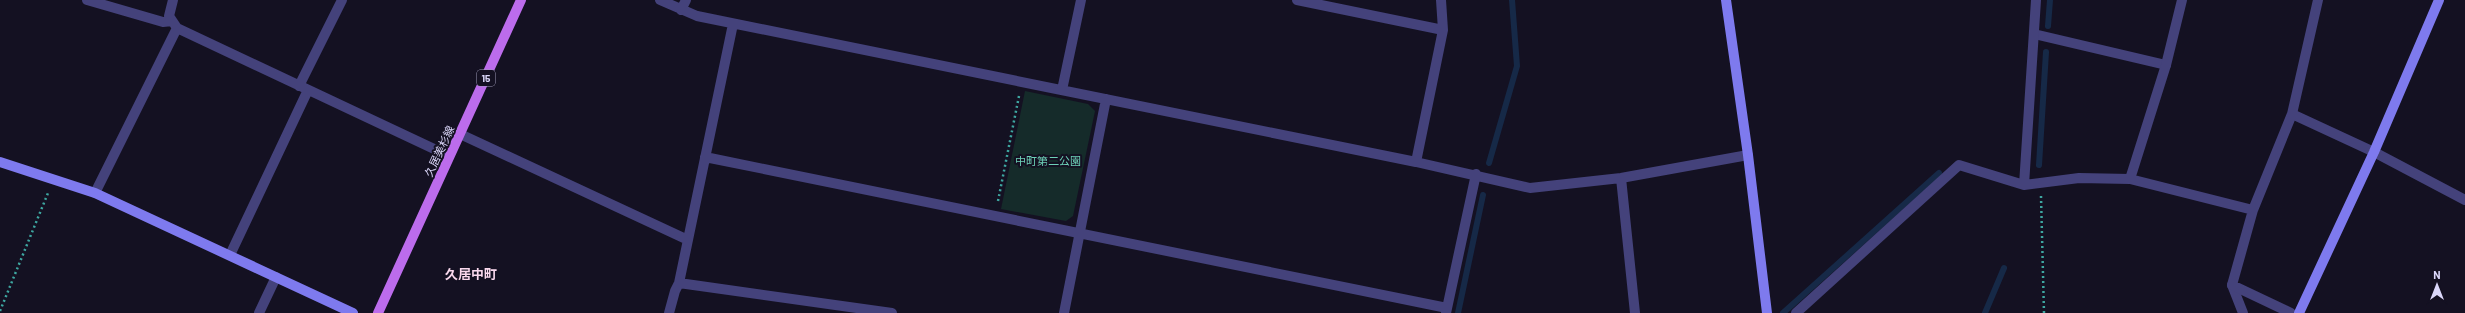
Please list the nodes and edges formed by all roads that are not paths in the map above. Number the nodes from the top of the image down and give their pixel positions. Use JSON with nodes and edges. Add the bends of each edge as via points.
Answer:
{"nodes":[{"id":1,"x":87,"y":0,"type":"edge"},
{"id":2,"x":173,"y":0,"type":"edge"},
{"id":3,"x":342,"y":0,"type":"edge"},
{"id":4,"x":521,"y":0,"type":"edge"},
{"id":5,"x":660,"y":0,"type":"edge"},
{"id":6,"x":686,"y":0,"type":"edge"},
{"id":7,"x":1081,"y":0,"type":"edge"},
{"id":8,"x":1297,"y":0,"type":"edge"},
{"id":9,"x":1441,"y":0,"type":"edge"},
{"id":10,"x":1726,"y":0,"type":"edge"},
{"id":11,"x":2036,"y":0,"type":"edge"},
{"id":12,"x":2182,"y":0,"type":"edge"},
{"id":13,"x":2318,"y":0,"type":"edge"},
{"id":14,"x":2439,"y":0,"type":"edge"},
{"id":15,"x":681,"y":10,"type":"junction"},
{"id":16,"x":174,"y":24,"type":"junction"},
{"id":17,"x":734,"y":24,"type":"junction"},
{"id":18,"x":1443,"y":30,"type":"junction"},
{"id":19,"x":2034,"y":34,"type":"junction"},
{"id":20,"x":2166,"y":65,"type":"junction"},
{"id":21,"x":304,"y":88,"type":"junction"},
{"id":22,"x":1062,"y":90,"type":"junction"},
{"id":23,"x":1106,"y":99,"type":"junction"},
{"id":24,"x":2292,"y":114,"type":"junction"},
{"id":25,"x":460,"y":134,"type":"junction"},
{"id":26,"x":2374,"y":152,"type":"junction"},
{"id":27,"x":449,"y":156,"type":"junction"},
{"id":28,"x":1748,"y":156,"type":"junction"},
{"id":29,"x":705,"y":157,"type":"junction"},
{"id":30,"x":0,"y":162,"type":"edge"},
{"id":31,"x":1416,"y":162,"type":"junction"},
{"id":32,"x":1476,"y":174,"type":"junction"},
{"id":33,"x":1621,"y":178,"type":"junction"},
{"id":34,"x":2130,"y":179,"type":"junction"},
{"id":35,"x":2024,"y":185,"type":"junction"},
{"id":36,"x":95,"y":193,"type":"junction"},
{"id":37,"x":2465,"y":200,"type":"edge"},
{"id":38,"x":2252,"y":210,"type":"junction"},
{"id":39,"x":1080,"y":232,"type":"junction"},
{"id":40,"x":688,"y":240,"type":"junction"},
{"id":41,"x":230,"y":256,"type":"junction"},
{"id":42,"x":276,"y":277,"type":"junction"},
{"id":43,"x":679,"y":283,"type":"junction"},
{"id":44,"x":2232,"y":285,"type":"junction"},
{"id":45,"x":834,"y":309,"type":"edge"},
{"id":46,"x":1447,"y":310,"type":"edge"},
{"id":47,"x":259,"y":313,"type":"edge"},
{"id":48,"x":353,"y":313,"type":"edge"},
{"id":49,"x":378,"y":313,"type":"edge"},
{"id":50,"x":670,"y":313,"type":"edge"},
{"id":51,"x":892,"y":313,"type":"edge"},
{"id":52,"x":1064,"y":313,"type":"edge"},
{"id":53,"x":1635,"y":313,"type":"edge"},
{"id":54,"x":1767,"y":313,"type":"edge"},
{"id":55,"x":1796,"y":313,"type":"edge"},
{"id":56,"x":2243,"y":313,"type":"edge"},
{"id":57,"x":2291,"y":313,"type":"edge"},
{"id":58,"x":2299,"y":313,"type":"edge"}],
"edges":[{"from":1,"to":16,"type":"street"},
{"from":2,"to":16,"type":"street","via":[[169,16]]},
{"from":3,"to":21,"type":"street"},
{"from":4,"to":25,"type":"main road","name":"久居美杉線","number":"15"},
{"from":5,"to":15,"type":"street"},
{"from":6,"to":15,"type":"street"},
{"from":7,"to":22,"type":"street"},
{"from":8,"to":18,"type":"street"},
{"from":9,"to":18,"type":"street"},
{"from":10,"to":28,"type":"street"},
{"from":11,"to":19,"type":"street"},
{"from":12,"to":20,"type":"street"},
{"from":13,"to":24,"type":"street"},
{"from":14,"to":26,"type":"street"},
{"from":15,"to":17,"type":"street"},
{"from":16,"to":21,"type":"street"},
{"from":16,"to":36,"type":"street"},
{"from":17,"to":22,"type":"street"},
{"from":17,"to":29,"type":"street"},
{"from":18,"to":31,"type":"street"},
{"from":19,"to":20,"type":"street"},
{"from":19,"to":35,"type":"street"},
{"from":20,"to":34,"type":"street"},
{"from":21,"to":27,"type":"street"},
{"from":21,"to":41,"type":"street"},
{"from":22,"to":23,"type":"street"},
{"from":23,"to":31,"type":"street"},
{"from":23,"to":39,"type":"street"},
{"from":24,"to":26,"type":"street"},
{"from":24,"to":38,"type":"street"},
{"from":25,"to":27,"type":"main road","name":"久居美杉線","number":"15"},
{"from":25,"to":40,"type":"street"},
{"from":26,"to":37,"type":"street"},
{"from":26,"to":58,"type":"street"},
{"from":27,"to":49,"type":"main road","name":"久居美杉線","number":"15"},
{"from":28,"to":33,"type":"street"},
{"from":28,"to":54,"type":"street"},
{"from":29,"to":39,"type":"street"},
{"from":29,"to":40,"type":"street"},
{"from":30,"to":36,"type":"street"},
{"from":31,"to":32,"type":"street"},
{"from":32,"to":33,"type":"street","via":[[1530,188]]},
{"from":32,"to":46,"type":"street"},
{"from":33,"to":53,"type":"street"},
{"from":34,"to":35,"type":"street","via":[[2079,178]]},
{"from":34,"to":38,"type":"street"},
{"from":35,"to":55,"type":"street","via":[[1959,165]]},
{"from":36,"to":41,"type":"street"},
{"from":38,"to":44,"type":"street"},
{"from":39,"to":46,"type":"street"},
{"from":39,"to":52,"type":"street"},
{"from":40,"to":43,"type":"street"},
{"from":41,"to":42,"type":"street"},
{"from":42,"to":47,"type":"street"},
{"from":42,"to":48,"type":"street"},
{"from":43,"to":45,"type":"street"},
{"from":43,"to":50,"type":"street"},
{"from":44,"to":56,"type":"street"},
{"from":44,"to":57,"type":"street"},
{"from":45,"to":51,"type":"street"}]}
